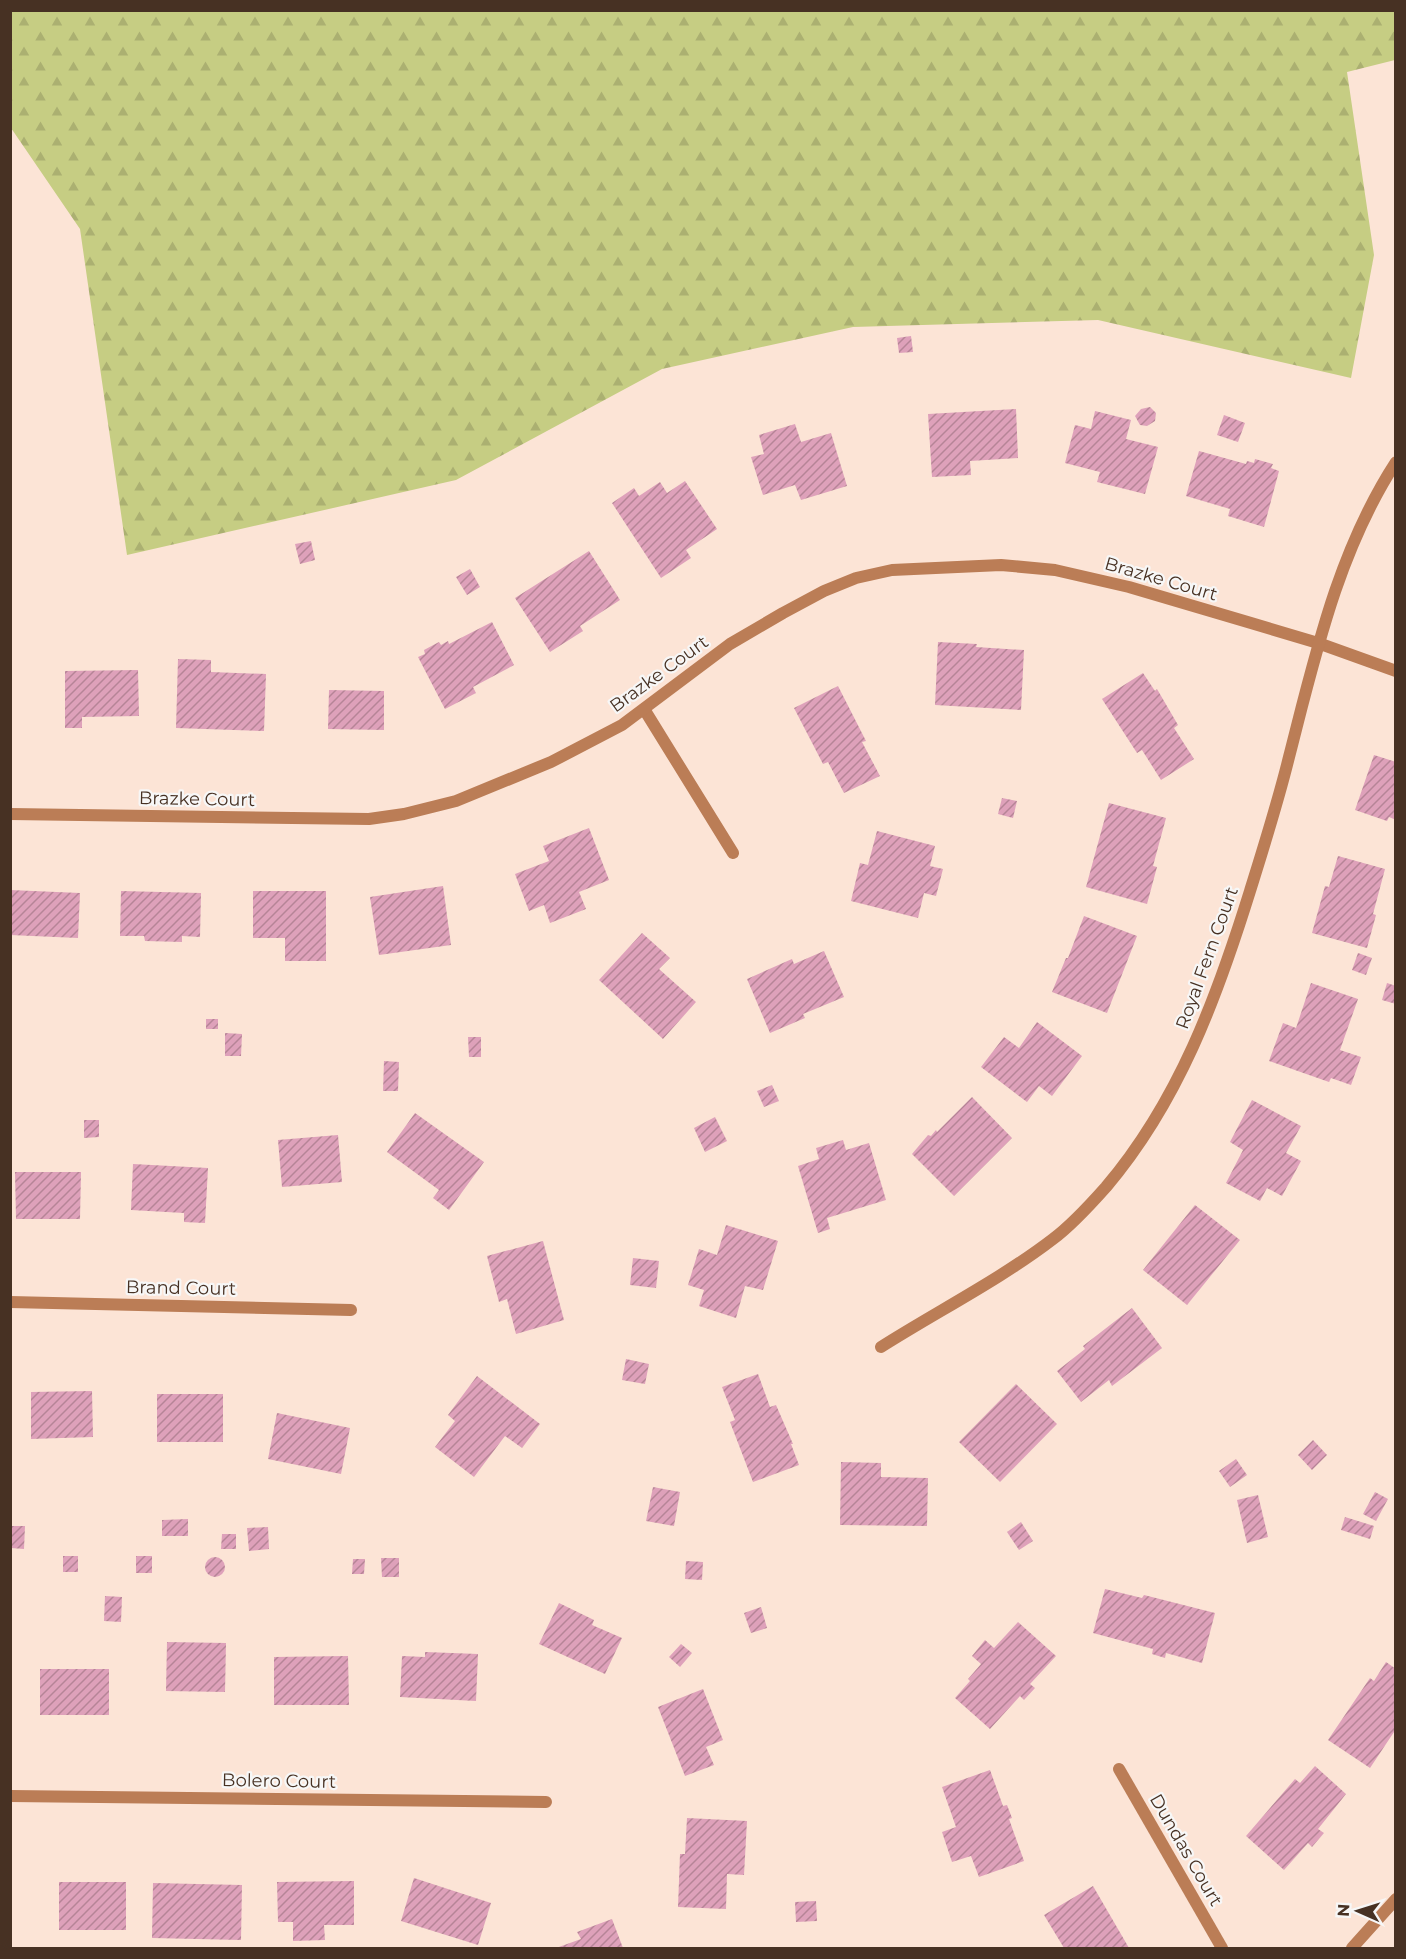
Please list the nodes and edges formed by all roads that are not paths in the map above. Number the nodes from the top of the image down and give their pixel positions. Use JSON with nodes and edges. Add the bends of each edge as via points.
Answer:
{"nodes":[{"id":1,"x":1395,"y":462,"type":"edge"},
{"id":2,"x":1318,"y":643,"type":"junction"},
{"id":3,"x":1395,"y":671,"type":"edge"},
{"id":4,"x":644,"y":709,"type":"junction"},
{"id":5,"x":10,"y":814,"type":"edge"},
{"id":6,"x":734,"y":853,"type":"dead end"},
{"id":7,"x":10,"y":1302,"type":"edge"},
{"id":8,"x":351,"y":1310,"type":"dead end"},
{"id":9,"x":880,"y":1347,"type":"dead end"},
{"id":10,"x":1119,"y":1769,"type":"dead end"},
{"id":11,"x":10,"y":1796,"type":"edge"},
{"id":12,"x":546,"y":1802,"type":"dead end"},
{"id":13,"x":1395,"y":1899,"type":"edge"},
{"id":14,"x":1222,"y":1948,"type":"edge"},
{"id":15,"x":1352,"y":1948,"type":"edge"}],
"edges":[{"from":1,"to":2,"type":"street","name":"Royal Fern Court","via":[[1377,490],[1342,571]]},
{"from":2,"to":3,"type":"street","name":"Brazke Court"},
{"from":2,"to":4,"type":"street","name":"Brazke Court","via":[[1129,587],[1055,570],[1001,565],[892,570],[856,578],[783,613],[730,644]]},
{"from":2,"to":9,"type":"street","name":"Royal Fern Court","via":[[1280,794],[1238,928],[1206,1021],[1156,1118],[1125,1165],[1054,1239]]},
{"from":4,"to":5,"type":"street","name":"Brazke Court","via":[[622,725],[551,762],[456,801],[404,814],[334,819]]},
{"from":4,"to":6,"type":"street"},
{"from":7,"to":8,"type":"street","name":"Brand Court"},
{"from":10,"to":14,"type":"street","name":"Dundas Court"},
{"from":11,"to":12,"type":"street","name":"Bolero Court"},
{"from":13,"to":15,"type":"street"}]}
